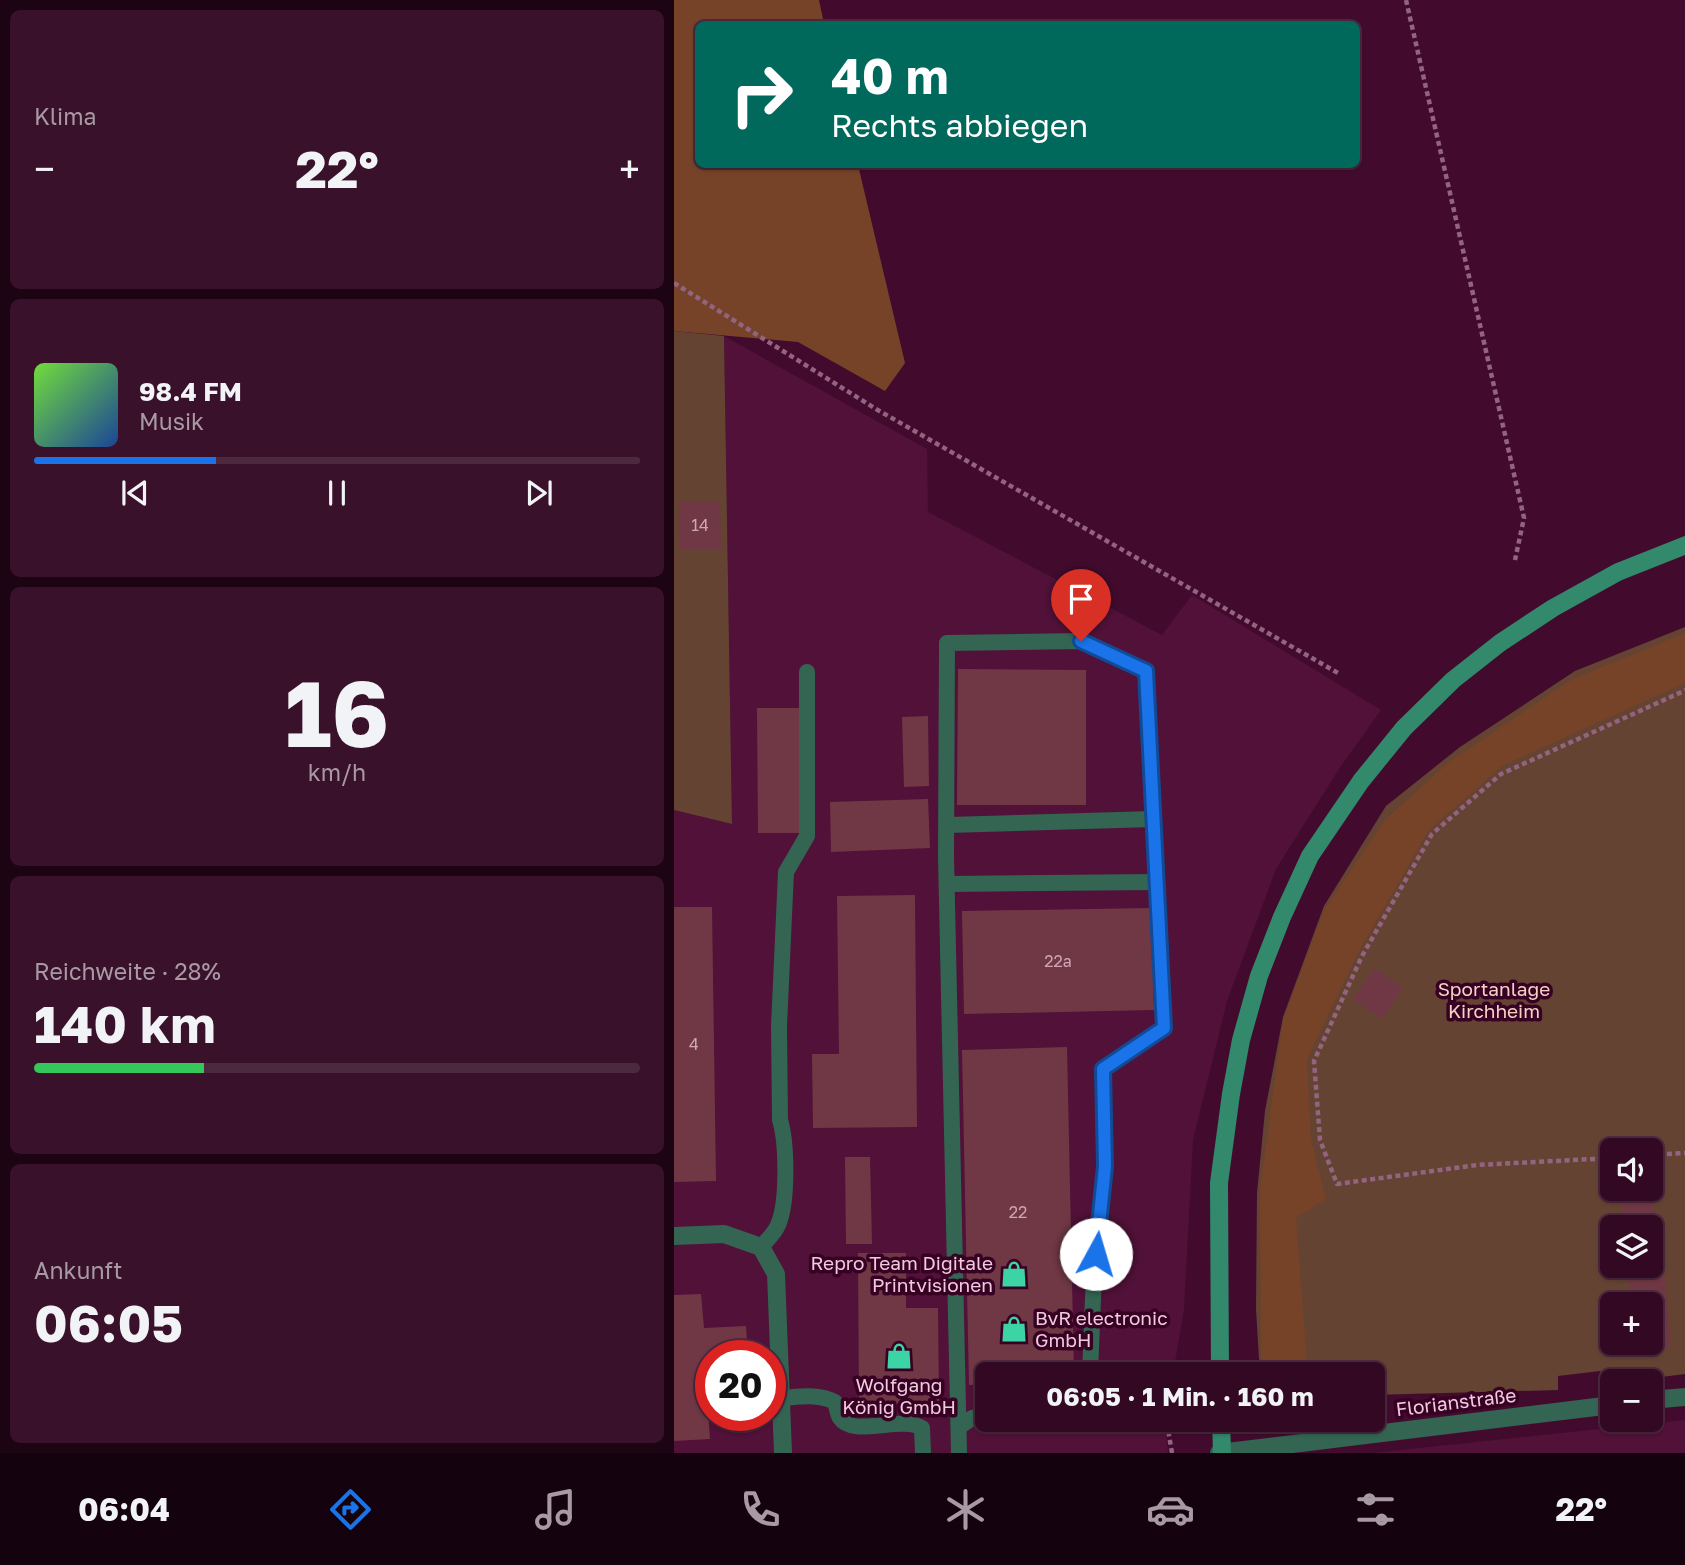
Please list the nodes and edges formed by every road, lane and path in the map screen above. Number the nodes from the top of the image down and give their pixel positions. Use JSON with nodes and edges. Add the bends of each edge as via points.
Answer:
{"nodes":[{"id":1,"x":1406,"y":0,"type":"edge"},
{"id":2,"x":674,"y":283,"type":"edge"},
{"id":3,"x":1685,"y":545,"type":"edge"},
{"id":4,"x":1515,"y":560,"type":"dead end"},
{"id":5,"x":807,"y":672,"type":"dead end"},
{"id":6,"x":1338,"y":673,"type":"dead end"},
{"id":7,"x":1685,"y":690,"type":"edge"},
{"id":8,"x":1153,"y":819,"type":"junction"},
{"id":9,"x":946,"y":825,"type":"junction"},
{"id":10,"x":1156,"y":882,"type":"junction"},
{"id":11,"x":947,"y":884,"type":"junction"},
{"id":12,"x":1685,"y":1153,"type":"edge"},
{"id":13,"x":1663,"y":1154,"type":"edge"},
{"id":14,"x":1600,"y":1159,"type":"edge"},
{"id":15,"x":674,"y":1236,"type":"edge"},
{"id":16,"x":762,"y":1247,"type":"junction"},
{"id":17,"x":779,"y":1340,"type":"edge"},
{"id":18,"x":1090,"y":1362,"type":"edge"},
{"id":19,"x":1220,"y":1362,"type":"edge"},
{"id":20,"x":1685,"y":1396,"type":"edge"},
{"id":21,"x":786,"y":1398,"type":"edge"},
{"id":22,"x":1663,"y":1399,"type":"edge"},
{"id":23,"x":1600,"y":1406,"type":"edge"},
{"id":24,"x":975,"y":1418,"type":"edge"},
{"id":25,"x":959,"y":1427,"type":"junction"},
{"id":26,"x":782,"y":1431,"type":"edge"},
{"id":27,"x":1168,"y":1432,"type":"edge"},
{"id":28,"x":1221,"y":1432,"type":"edge"},
{"id":29,"x":782,"y":1453,"type":"edge"},
{"id":30,"x":923,"y":1453,"type":"edge"},
{"id":31,"x":959,"y":1453,"type":"edge"},
{"id":32,"x":1172,"y":1453,"type":"edge"},
{"id":33,"x":1221,"y":1453,"type":"edge"}],
"edges":[{"from":1,"to":4,"type":"path","via":[[1524,518]]},
{"from":2,"to":6,"type":"path","via":[[876,409]]},
{"from":3,"to":19,"type":"main road","via":[[1618,572],[1553,608],[1453,680],[1404,728],[1310,856],[1259,976],[1240,1040],[1219,1183]]},
{"from":5,"to":16,"type":"lane","via":[[807,836],[786,872],[781,988],[784,1207],[777,1228]]},
{"from":7,"to":14,"type":"path","via":[[1501,774],[1432,834],[1362,956],[1314,1060],[1320,1140],[1337,1184],[1477,1165]]},
{"from":8,"to":9,"type":"lane"},
{"from":8,"to":9,"type":"lane","via":[[1146,671],[1081,641],[947,643]]},
{"from":8,"to":10,"type":"lane"},
{"from":9,"to":11,"type":"lane"},
{"from":10,"to":11,"type":"lane"},
{"from":10,"to":18,"type":"lane","via":[[1164,1028],[1103,1069],[1105,1166]]},
{"from":11,"to":25,"type":"lane"},
{"from":12,"to":13,"type":"path"},
{"from":15,"to":16,"type":"street","via":[[724,1234]]},
{"from":16,"to":17,"type":"street","via":[[776,1274]]},
{"from":20,"to":22,"type":"street"},
{"from":21,"to":30,"type":"lane","via":[[829,1399],[844,1423],[854,1426],[918,1425]]},
{"from":23,"to":33,"type":"street","name":"Florianstraße"},
{"from":24,"to":25,"type":"lane"},
{"from":25,"to":31,"type":"lane"},
{"from":26,"to":29,"type":"street"},
{"from":27,"to":32,"type":"path"},
{"from":28,"to":33,"type":"main road"}]}
